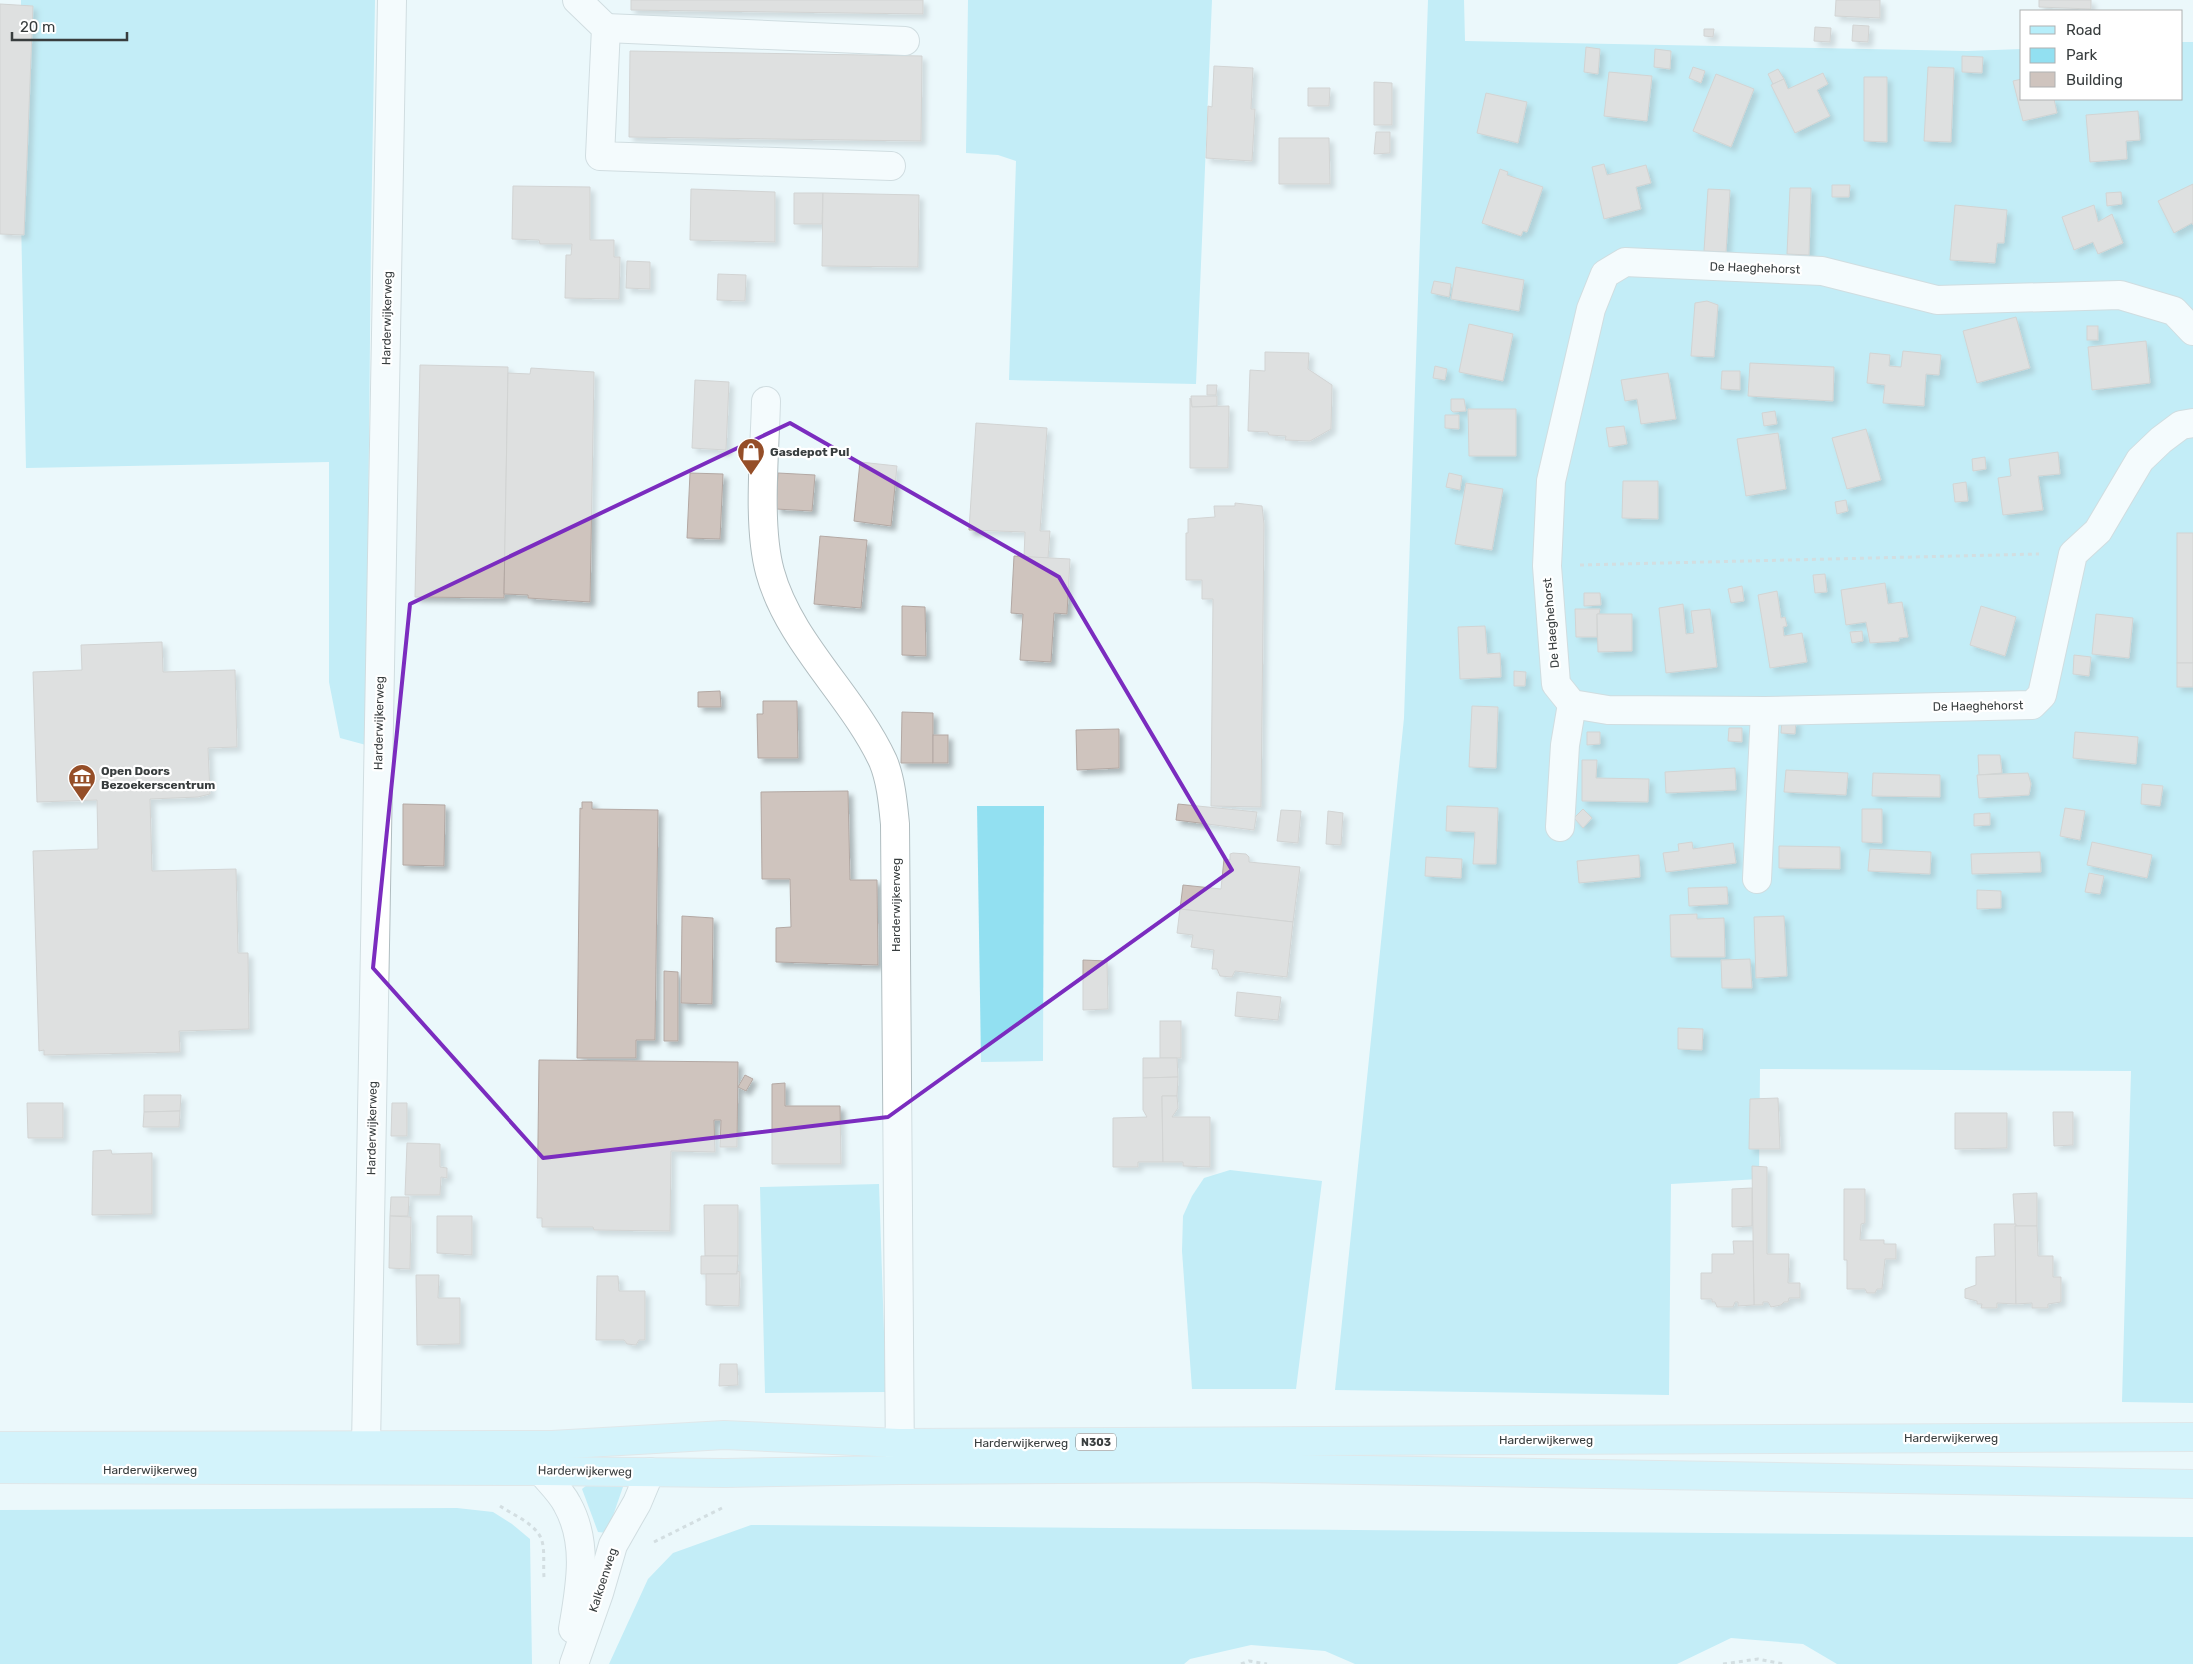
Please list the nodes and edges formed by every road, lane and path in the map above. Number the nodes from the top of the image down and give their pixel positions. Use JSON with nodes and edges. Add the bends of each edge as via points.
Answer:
{"nodes":[{"id":1,"x":392,"y":0,"type":"edge"},
{"id":2,"x":577,"y":0,"type":"edge"},
{"id":3,"x":606,"y":28,"type":"junction"},
{"id":4,"x":905,"y":42,"type":"dead end"},
{"id":5,"x":891,"y":166,"type":"dead end"},
{"id":6,"x":2193,"y":331,"type":"edge"},
{"id":7,"x":766,"y":401,"type":"dead end"},
{"id":8,"x":2193,"y":423,"type":"edge"},
{"id":9,"x":2073,"y":554,"type":"junction"},
{"id":10,"x":1547,"y":566,"type":"junction"},
{"id":11,"x":1572,"y":704,"type":"junction"},
{"id":12,"x":1765,"y":711,"type":"junction"},
{"id":13,"x":1560,"y":827,"type":"dead end"},
{"id":14,"x":1758,"y":879,"type":"dead end"},
{"id":15,"x":2193,"y":1437,"type":"edge"},
{"id":16,"x":899,"y":1443,"type":"junction"},
{"id":17,"x":0,"y":1446,"type":"edge"},
{"id":18,"x":366,"y":1446,"type":"junction"},
{"id":19,"x":0,"y":1469,"type":"edge"},
{"id":20,"x":900,"y":1470,"type":"junction"},
{"id":21,"x":541,"y":1471,"type":"junction"},
{"id":22,"x":650,"y":1472,"type":"junction"},
{"id":23,"x":2193,"y":1484,"type":"edge"},
{"id":24,"x":568,"y":1664,"type":"edge"},
{"id":25,"x":574,"y":1664,"type":"edge"},
{"id":26,"x":1241,"y":1664,"type":"edge"},
{"id":27,"x":1267,"y":1664,"type":"edge"},
{"id":28,"x":1723,"y":1664,"type":"edge"},
{"id":29,"x":1783,"y":1664,"type":"edge"}],
"edges":[{"from":1,"to":18,"type":"street","name":"Harderwijkerweg"},
{"from":2,"to":3,"type":"street"},
{"from":3,"to":4,"type":"street"},
{"from":3,"to":5,"type":"street","via":[[600,156]]},
{"from":6,"to":10,"type":"street","name":"De Haeghehorst","via":[[2174,311],[2120,295],[1937,300],[1822,271],[1625,262],[1605,274],[1591,309],[1551,481]]},
{"from":7,"to":16,"type":"street","name":"Harderwijkerweg","via":[[763,501],[770,572],[806,646],[883,762],[894,816]]},
{"from":8,"to":9,"type":"street","via":[[2181,425],[2140,460],[2098,530]]},
{"from":9,"to":10,"type":"path","name":"De Haeghehorst"},
{"from":9,"to":12,"type":"street","name":"De Haeghehorst","via":[[2042,695],[2032,705]]},
{"from":10,"to":11,"type":"street","name":"De Haeghehorst","via":[[1556,684]]},
{"from":11,"to":12,"type":"street","name":"De Haeghehorst","via":[[1608,710]]},
{"from":11,"to":13,"type":"street","via":[[1565,745]]},
{"from":12,"to":14,"type":"street"},
{"from":15,"to":16,"type":"main road","name":"Harderwijkerweg","number":"N303"},
{"from":16,"to":18,"type":"main road","name":"Harderwijkerweg","number":"N303","via":[[724,1435],[552,1445]]},
{"from":16,"to":20,"type":"street","name":"Harderwijkerweg"},
{"from":17,"to":18,"type":"main road","name":"Harderwijkerweg","number":"N303"},
{"from":19,"to":21,"type":"main road","name":"Harderwijkerweg","number":"N303"},
{"from":20,"to":22,"type":"main road","name":"Harderwijkerweg","number":"N303","via":[[725,1474]]},
{"from":20,"to":23,"type":"main road","name":"Harderwijkerweg","number":"N303","via":[[1244,1468]]},
{"from":21,"to":22,"type":"main road","name":"Harderwijkerweg","number":"N303"},
{"from":21,"to":24,"type":"street","name":"Kalkoenweg","via":[[567,1502],[581,1544],[579,1592]]},
{"from":22,"to":25,"type":"street","name":"Kalkoenweg","via":[[637,1504],[613,1546]]},
{"from":26,"to":27,"type":"path","via":[[1249,1661]]},
{"from":28,"to":29,"type":"path","via":[[1758,1659]]}]}
